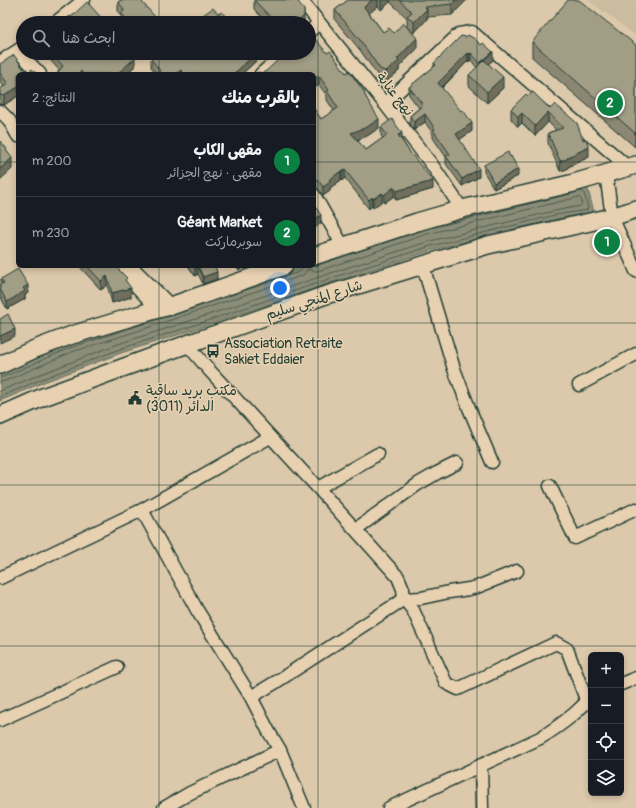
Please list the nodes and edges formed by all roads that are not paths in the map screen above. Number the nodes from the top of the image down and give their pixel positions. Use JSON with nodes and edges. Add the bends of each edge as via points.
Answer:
{"nodes":[{"id":1,"x":84,"y":0,"type":"edge"},
{"id":2,"x":301,"y":0,"type":"edge"},
{"id":3,"x":64,"y":16,"type":"edge"},
{"id":4,"x":314,"y":16,"type":"edge"},
{"id":5,"x":316,"y":19,"type":"edge"},
{"id":6,"x":319,"y":23,"type":"junction"},
{"id":7,"x":316,"y":26,"type":"edge"},
{"id":8,"x":16,"y":52,"type":"edge"},
{"id":9,"x":29,"y":60,"type":"edge"},
{"id":10,"x":277,"y":60,"type":"edge"},
{"id":11,"x":0,"y":62,"type":"edge"},
{"id":12,"x":38,"y":72,"type":"edge"},
{"id":13,"x":263,"y":72,"type":"edge"},
{"id":14,"x":384,"y":104,"type":"junction"},
{"id":15,"x":0,"y":111,"type":"edge"},
{"id":16,"x":16,"y":132,"type":"edge"},
{"id":17,"x":632,"y":167,"type":"edge"},
{"id":18,"x":606,"y":174,"type":"junction"},
{"id":19,"x":316,"y":199,"type":"edge"},
{"id":20,"x":462,"y":209,"type":"junction"},
{"id":21,"x":636,"y":209,"type":"edge"},
{"id":22,"x":612,"y":216,"type":"junction"},
{"id":23,"x":343,"y":246,"type":"junction"},
{"id":24,"x":316,"y":255,"type":"edge"},
{"id":25,"x":424,"y":266,"type":"junction"},
{"id":26,"x":119,"y":268,"type":"edge"},
{"id":27,"x":133,"y":268,"type":"edge"},
{"id":28,"x":274,"y":268,"type":"edge"},
{"id":29,"x":636,"y":271,"type":"edge"},
{"id":30,"x":164,"y":308,"type":"junction"},
{"id":31,"x":187,"y":344,"type":"junction"},
{"id":32,"x":636,"y":354,"type":"edge"},
{"id":33,"x":0,"y":365,"type":"edge"},
{"id":34,"x":579,"y":385,"type":"dead end"},
{"id":35,"x":0,"y":416,"type":"edge"},
{"id":36,"x":270,"y":437,"type":"junction"},
{"id":37,"x":378,"y":454,"type":"dead end"},
{"id":38,"x":492,"y":462,"type":"dead end"},
{"id":39,"x":457,"y":463,"type":"dead end"},
{"id":40,"x":550,"y":486,"type":"dead end"},
{"id":41,"x":318,"y":488,"type":"junction"},
{"id":42,"x":636,"y":509,"type":"edge"},
{"id":43,"x":142,"y":510,"type":"junction"},
{"id":44,"x":356,"y":529,"type":"junction"},
{"id":45,"x":517,"y":571,"type":"dead end"},
{"id":46,"x":0,"y":578,"type":"edge"},
{"id":47,"x":404,"y":599,"type":"junction"},
{"id":48,"x":117,"y":667,"type":"dead end"},
{"id":49,"x":636,"y":678,"type":"edge"},
{"id":50,"x":624,"y":683,"type":"edge"},
{"id":51,"x":250,"y":697,"type":"junction"},
{"id":52,"x":588,"y":699,"type":"edge"},
{"id":53,"x":588,"y":702,"type":"edge"},
{"id":54,"x":0,"y":720,"type":"edge"},
{"id":55,"x":280,"y":750,"type":"junction"},
{"id":56,"x":481,"y":765,"type":"junction"},
{"id":57,"x":164,"y":808,"type":"edge"},
{"id":58,"x":304,"y":808,"type":"edge"},
{"id":59,"x":389,"y":808,"type":"edge"},
{"id":60,"x":482,"y":808,"type":"edge"}],
"edges":[{"from":1,"to":3,"type":"street"},
{"from":2,"to":4,"type":"street","name":"نهج عنابة"},
{"from":5,"to":6,"type":"street","name":"نهج عنابة"},
{"from":6,"to":7,"type":"street"},
{"from":6,"to":14,"type":"street","name":"نهج عنابة"},
{"from":8,"to":11,"type":"street"},
{"from":9,"to":12,"type":"street"},
{"from":10,"to":13,"type":"street"},
{"from":14,"to":17,"type":"street","via":[[459,34],[472,32]]},
{"from":14,"to":20,"type":"street","name":"نهج عنابة","via":[[432,165]]},
{"from":15,"to":16,"type":"street"},
{"from":17,"to":18,"type":"main road"},
{"from":18,"to":20,"type":"main road"},
{"from":18,"to":22,"type":"street"},
{"from":19,"to":23,"type":"street"},
{"from":20,"to":23,"type":"main road"},
{"from":21,"to":22,"type":"main road","name":"شارع المنجي سليم"},
{"from":22,"to":25,"type":"main road","name":"شارع المنجي سليم","via":[[488,245]]},
{"from":22,"to":29,"type":"street"},
{"from":23,"to":24,"type":"main road"},
{"from":25,"to":31,"type":"main road","name":"شارع المنجي سليم","via":[[323,296]]},
{"from":25,"to":38,"type":"street","via":[[454,369]]},
{"from":26,"to":30,"type":"street"},
{"from":27,"to":30,"type":"street"},
{"from":28,"to":30,"type":"main road"},
{"from":30,"to":33,"type":"main road","via":[[72,335]]},
{"from":31,"to":35,"type":"main road","name":"شارع المنجي سليم","via":[[43,397]]},
{"from":31,"to":36,"type":"street"},
{"from":32,"to":34,"type":"street"},
{"from":36,"to":41,"type":"street"},
{"from":36,"to":43,"type":"street"},
{"from":37,"to":41,"type":"street"},
{"from":39,"to":44,"type":"street","via":[[418,484]]},
{"from":40,"to":42,"type":"street","via":[[575,538]]},
{"from":41,"to":44,"type":"street"},
{"from":43,"to":46,"type":"street"},
{"from":43,"to":51,"type":"street","via":[[197,610]]},
{"from":44,"to":47,"type":"street","via":[[398,577],[404,589]]},
{"from":45,"to":47,"type":"street","via":[[478,587]]},
{"from":47,"to":51,"type":"street"},
{"from":47,"to":52,"type":"street","via":[[412,610],[446,684],[458,689],[556,643],[567,649]]},
{"from":48,"to":54,"type":"street"},
{"from":49,"to":50,"type":"street"},
{"from":51,"to":55,"type":"street"},
{"from":53,"to":56,"type":"street","via":[[540,738]]},
{"from":55,"to":57,"type":"street"},
{"from":55,"to":58,"type":"street"},
{"from":56,"to":59,"type":"street"},
{"from":56,"to":60,"type":"street"}]}
